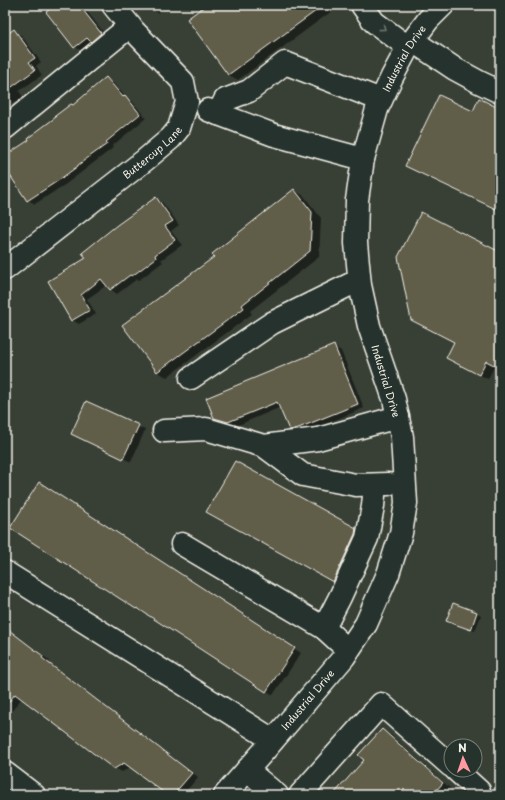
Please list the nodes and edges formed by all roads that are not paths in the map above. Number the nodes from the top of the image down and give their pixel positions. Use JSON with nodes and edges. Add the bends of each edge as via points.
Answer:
{"nodes":[{"id":1,"x":113,"y":5,"type":"edge"},
{"id":2,"x":362,"y":5,"type":"edge"},
{"id":3,"x":443,"y":5,"type":"edge"},
{"id":4,"x":130,"y":26,"type":"junction"},
{"id":5,"x":411,"y":44,"type":"junction"},
{"id":6,"x":500,"y":92,"type":"edge"},
{"id":7,"x":381,"y":100,"type":"junction"},
{"id":8,"x":5,"y":128,"type":"edge"},
{"id":9,"x":363,"y":159,"type":"junction"},
{"id":10,"x":5,"y":269,"type":"edge"},
{"id":11,"x":359,"y":280,"type":"junction"},
{"id":12,"x":191,"y":378,"type":"dead end"},
{"id":13,"x":398,"y":417,"type":"junction"},
{"id":14,"x":164,"y":431,"type":"dead end"},
{"id":15,"x":264,"y":446,"type":"junction"},
{"id":16,"x":405,"y":484,"type":"junction"},
{"id":17,"x":375,"y":485,"type":"junction"},
{"id":18,"x":182,"y":544,"type":"dead end"},
{"id":19,"x":5,"y":572,"type":"edge"},
{"id":20,"x":324,"y":628,"type":"junction"},
{"id":21,"x":348,"y":650,"type":"junction"},
{"id":22,"x":273,"y":740,"type":"junction"},
{"id":23,"x":443,"y":759,"type":"edge"},
{"id":24,"x":247,"y":770,"type":"junction"},
{"id":25,"x":5,"y":773,"type":"edge"},
{"id":26,"x":465,"y":778,"type":"edge"},
{"id":27,"x":34,"y":795,"type":"edge"},
{"id":28,"x":224,"y":795,"type":"edge"},
{"id":29,"x":277,"y":795,"type":"edge"},
{"id":30,"x":300,"y":795,"type":"edge"},
{"id":31,"x":475,"y":795,"type":"edge"}],
"edges":[{"from":1,"to":4,"type":"street","name":"Buttercup Lane"},
{"from":2,"to":5,"type":"street","one_way":true,"via":[[374,22]]},
{"from":3,"to":5,"type":"street","name":"Industrial Drive","via":[[428,20]]},
{"from":4,"to":8,"type":"street"},
{"from":4,"to":10,"type":"street","name":"Buttercup Lane","via":[[183,82],[188,102],[179,128],[145,160]]},
{"from":5,"to":6,"type":"street"},
{"from":5,"to":7,"type":"street","name":"Industrial Drive"},
{"from":7,"to":9,"type":"street","name":"Industrial Drive"},
{"from":7,"to":9,"type":"street","via":[[285,63],[249,91],[225,100],[213,112],[274,134]]},
{"from":9,"to":11,"type":"street","name":"Industrial Drive","via":[[356,228]]},
{"from":11,"to":12,"type":"street","via":[[272,323]]},
{"from":11,"to":13,"type":"street","name":"Industrial Drive","via":[[369,326]]},
{"from":13,"to":15,"type":"street","via":[[318,439]]},
{"from":13,"to":16,"type":"street","name":"Industrial Drive"},
{"from":14,"to":15,"type":"street","via":[[206,429]]},
{"from":15,"to":17,"type":"street","via":[[303,475],[356,485]]},
{"from":16,"to":17,"type":"street"},
{"from":16,"to":21,"type":"street","name":"Industrial Drive","via":[[406,503],[388,574],[366,624]]},
{"from":17,"to":20,"type":"street","via":[[366,538]]},
{"from":18,"to":20,"type":"street"},
{"from":19,"to":22,"type":"street"},
{"from":20,"to":21,"type":"street"},
{"from":21,"to":22,"type":"street","name":"Industrial Drive"},
{"from":22,"to":24,"type":"street","name":"Industrial Drive"},
{"from":23,"to":30,"type":"street","via":[[381,704]]},
{"from":24,"to":28,"type":"street","name":"Industrial Drive"},
{"from":24,"to":29,"type":"street"},
{"from":25,"to":27,"type":"street"},
{"from":26,"to":31,"type":"street","via":[[479,791]]}]}
